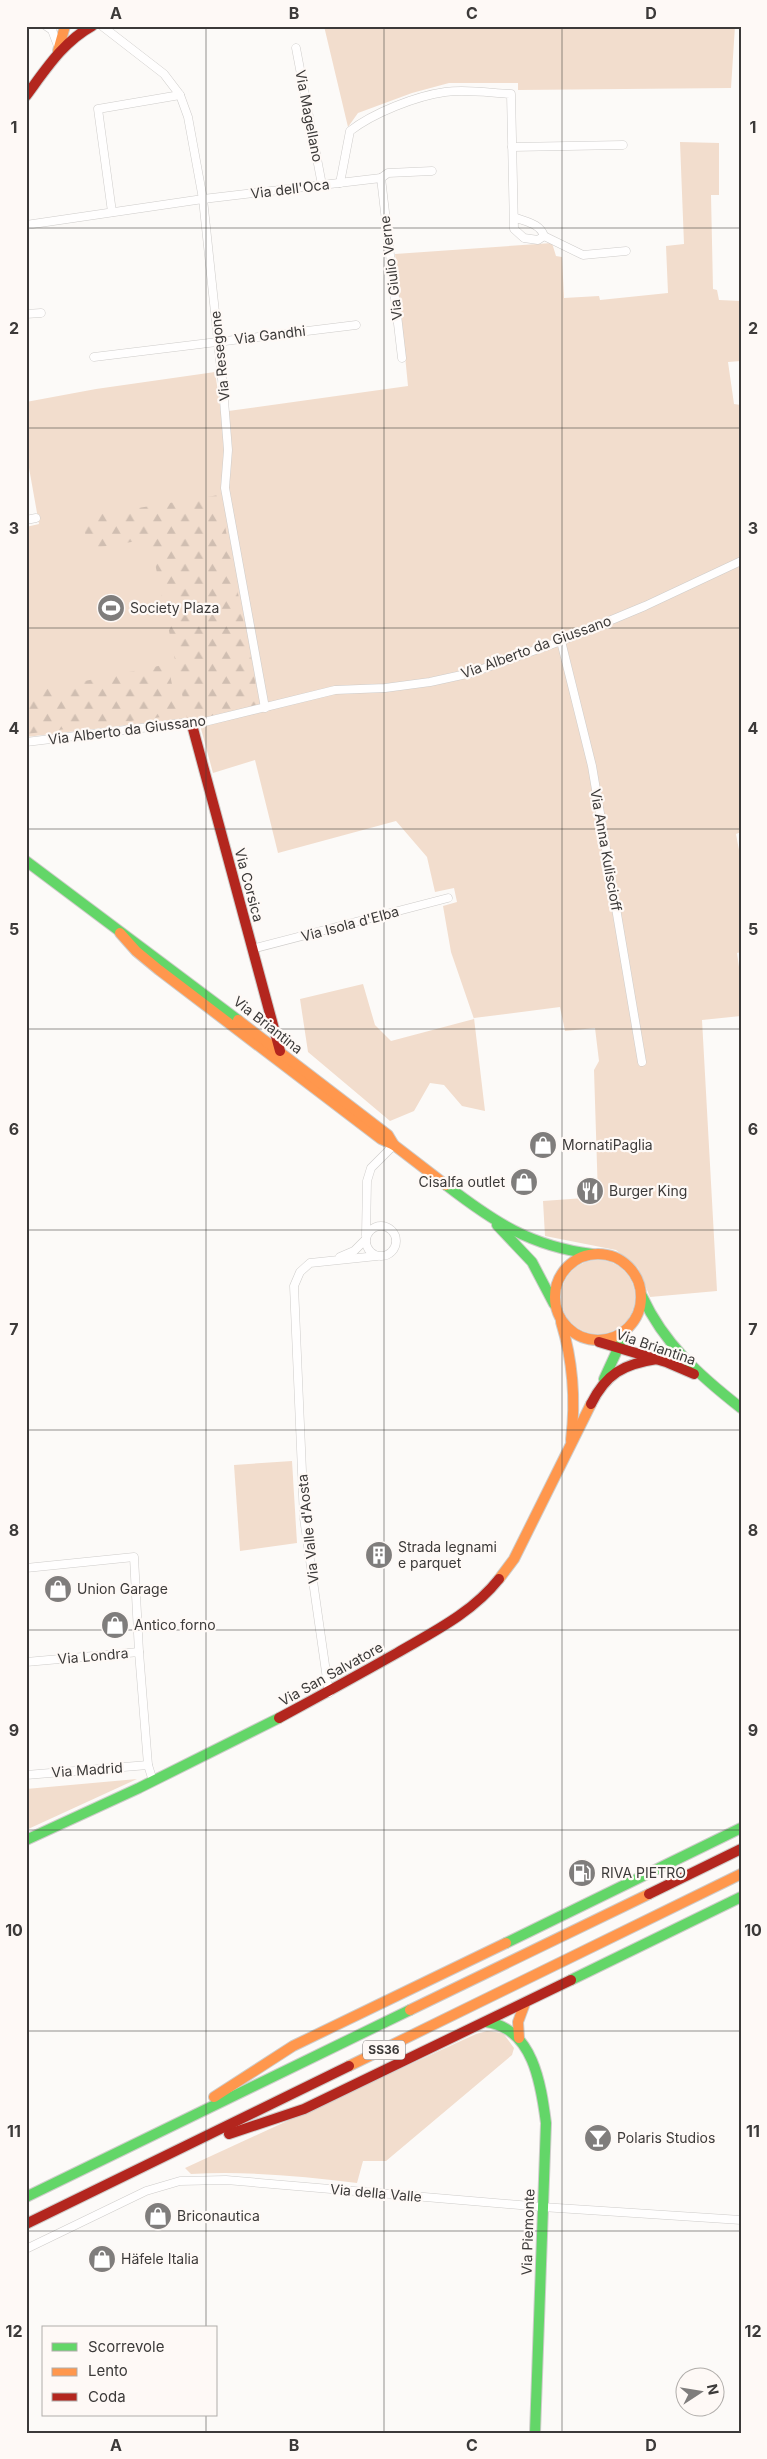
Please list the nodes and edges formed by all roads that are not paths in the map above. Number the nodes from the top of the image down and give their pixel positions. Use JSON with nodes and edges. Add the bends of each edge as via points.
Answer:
{"nodes":[{"id":1,"x":46,"y":26,"type":"edge"},
{"id":2,"x":65,"y":26,"type":"edge"},
{"id":3,"x":70,"y":26,"type":"edge"},
{"id":4,"x":102,"y":26,"type":"edge"},
{"id":5,"x":87,"y":29,"type":"edge"},
{"id":6,"x":114,"y":36,"type":"junction"},
{"id":7,"x":296,"y":48,"type":"dead end"},
{"id":8,"x":58,"y":51,"type":"junction"},
{"id":9,"x":180,"y":95,"type":"junction"},
{"id":10,"x":26,"y":96,"type":"edge"},
{"id":11,"x":623,"y":145,"type":"dead end"},
{"id":12,"x":512,"y":147,"type":"junction"},
{"id":13,"x":432,"y":170,"type":"dead end"},
{"id":14,"x":381,"y":178,"type":"junction"},
{"id":15,"x":340,"y":183,"type":"junction"},
{"id":16,"x":322,"y":185,"type":"junction"},
{"id":17,"x":203,"y":199,"type":"junction"},
{"id":18,"x":112,"y":212,"type":"junction"},
{"id":19,"x":514,"y":217,"type":"junction"},
{"id":20,"x":26,"y":225,"type":"edge"},
{"id":21,"x":544,"y":236,"type":"junction"},
{"id":22,"x":626,"y":251,"type":"dead end"},
{"id":23,"x":41,"y":312,"type":"dead end"},
{"id":24,"x":26,"y":314,"type":"edge"},
{"id":25,"x":356,"y":325,"type":"dead end"},
{"id":26,"x":218,"y":342,"type":"junction"},
{"id":27,"x":94,"y":357,"type":"dead end"},
{"id":28,"x":402,"y":358,"type":"dead end"},
{"id":29,"x":36,"y":518,"type":"dead end"},
{"id":30,"x":26,"y":520,"type":"edge"},
{"id":31,"x":741,"y":561,"type":"edge"},
{"id":32,"x":561,"y":641,"type":"junction"},
{"id":33,"x":265,"y":708,"type":"junction"},
{"id":34,"x":192,"y":725,"type":"junction"},
{"id":35,"x":26,"y":742,"type":"edge"},
{"id":36,"x":26,"y":861,"type":"edge"},
{"id":37,"x":448,"y":898,"type":"dead end"},
{"id":38,"x":120,"y":933,"type":"junction"},
{"id":39,"x":252,"y":950,"type":"junction"},
{"id":40,"x":280,"y":1051,"type":"junction"},
{"id":41,"x":642,"y":1062,"type":"dead end"},
{"id":42,"x":394,"y":1145,"type":"junction"},
{"id":43,"x":368,"y":1203,"type":"junction"},
{"id":44,"x":487,"y":1214,"type":"junction"},
{"id":45,"x":383,"y":1226,"type":"junction"},
{"id":46,"x":366,"y":1238,"type":"junction"},
{"id":47,"x":592,"y":1254,"type":"junction"},
{"id":48,"x":377,"y":1256,"type":"junction"},
{"id":49,"x":336,"y":1258,"type":"junction"},
{"id":50,"x":641,"y":1293,"type":"junction"},
{"id":51,"x":558,"y":1313,"type":"junction"},
{"id":52,"x":626,"y":1330,"type":"junction"},
{"id":53,"x":593,"y":1340,"type":"junction"},
{"id":54,"x":619,"y":1348,"type":"junction"},
{"id":55,"x":657,"y":1359,"type":"junction"},
{"id":56,"x":699,"y":1376,"type":"junction"},
{"id":57,"x":600,"y":1386,"type":"junction"},
{"id":58,"x":741,"y":1408,"type":"edge"},
{"id":59,"x":570,"y":1445,"type":"junction"},
{"id":60,"x":26,"y":1568,"type":"edge"},
{"id":61,"x":139,"y":1652,"type":"junction"},
{"id":62,"x":26,"y":1662,"type":"edge"},
{"id":63,"x":329,"y":1693,"type":"junction"},
{"id":64,"x":148,"y":1766,"type":"junction"},
{"id":65,"x":26,"y":1775,"type":"edge"},
{"id":66,"x":153,"y":1781,"type":"junction"},
{"id":67,"x":741,"y":1828,"type":"edge"},
{"id":68,"x":26,"y":1840,"type":"edge"},
{"id":69,"x":741,"y":1849,"type":"edge"},
{"id":70,"x":741,"y":1874,"type":"edge"},
{"id":71,"x":741,"y":1897,"type":"edge"},
{"id":72,"x":525,"y":2003,"type":"junction"},
{"id":73,"x":486,"y":2022,"type":"junction"},
{"id":74,"x":518,"y":2038,"type":"junction"},
{"id":75,"x":158,"y":2132,"type":"junction"},
{"id":76,"x":176,"y":2152,"type":"junction"},
{"id":77,"x":26,"y":2197,"type":"edge"},
{"id":78,"x":542,"y":2207,"type":"junction"},
{"id":79,"x":741,"y":2220,"type":"edge"},
{"id":80,"x":26,"y":2224,"type":"edge"},
{"id":81,"x":26,"y":2249,"type":"edge"},
{"id":82,"x":535,"y":2433,"type":"edge"}],
"edges":[{"from":1,"to":8,"type":"street","via":[[52,30]]},
{"from":2,"to":8,"type":"main road"},
{"from":3,"to":5,"type":"main road"},
{"from":4,"to":6,"type":"street","name":"Via Resegone"},
{"from":5,"to":6,"type":"street","name":"Via Resegone"},
{"from":5,"to":8,"type":"main road"},
{"from":6,"to":9,"type":"street","name":"Via Resegone","via":[[156,66]]},
{"from":7,"to":16,"type":"street","name":"Via Magellano"},
{"from":8,"to":10,"type":"main road"},
{"from":9,"to":17,"type":"street","name":"Via Resegone","via":[[188,117]]},
{"from":9,"to":18,"type":"street","via":[[98,109]]},
{"from":11,"to":12,"type":"street"},
{"from":12,"to":15,"type":"street","name":"Via dell'Oca","via":[[511,94],[446,92],[414,100],[360,124],[350,132]]},
{"from":12,"to":19,"type":"street","name":"Via dell'Oca"},
{"from":13,"to":14,"type":"street","via":[[388,173]]},
{"from":14,"to":15,"type":"street"},
{"from":14,"to":28,"type":"street","name":"Via Giulio Verne"},
{"from":15,"to":16,"type":"street","name":"Via dell'Oca"},
{"from":16,"to":17,"type":"street","name":"Via dell'Oca"},
{"from":17,"to":18,"type":"street","name":"Via dell'Oca"},
{"from":17,"to":26,"type":"street","name":"Via Resegone"},
{"from":18,"to":20,"type":"street","name":"Via dell'Oca"},
{"from":19,"to":21,"type":"street","name":"Via dell'Oca","via":[[534,224]]},
{"from":19,"to":21,"type":"street","name":"Via dell'Oca","via":[[514,229],[524,238],[538,240]]},
{"from":21,"to":22,"type":"street","name":"Via dell'Oca","via":[[583,255]]},
{"from":23,"to":24,"type":"street"},
{"from":25,"to":26,"type":"street","name":"Via Gandhi"},
{"from":26,"to":27,"type":"street","name":"Via Gandhi"},
{"from":26,"to":33,"type":"street","name":"Via Resegone","via":[[228,450],[225,488]]},
{"from":29,"to":30,"type":"street"},
{"from":31,"to":32,"type":"street","name":"Via Alberto da Giussano"},
{"from":32,"to":33,"type":"street","name":"Via Alberto da Giussano","via":[[471,673],[385,688],[335,690]]},
{"from":32,"to":41,"type":"street","name":"Via Anna Kuliscioff","via":[[592,766]]},
{"from":33,"to":34,"type":"street","name":"Via Alberto da Giussano"},
{"from":34,"to":35,"type":"street","name":"Via Alberto da Giussano","via":[[183,723]]},
{"from":34,"to":39,"type":"main road","name":"Via Corsica"},
{"from":36,"to":38,"type":"main road","name":"Via Briantina"},
{"from":37,"to":39,"type":"street","name":"Via Isola d'Elba"},
{"from":38,"to":40,"type":"main road","name":"Via Briantina"},
{"from":38,"to":42,"type":"main road","name":"Via Briantina","via":[[159,970],[381,1139]]},
{"from":39,"to":40,"type":"main road","name":"Via Corsica"},
{"from":40,"to":42,"type":"main road","name":"Via Briantina","via":[[388,1135]]},
{"from":42,"to":43,"type":"street","via":[[371,1168],[367,1181]]},
{"from":42,"to":44,"type":"main road","name":"Via Briantina"},
{"from":43,"to":45,"type":"street","via":[[372,1214]]},
{"from":43,"to":46,"type":"street"},
{"from":44,"to":47,"type":"main road","name":"Via Briantina","via":[[542,1244]]},
{"from":44,"to":51,"type":"main road","name":"Via Briantina","via":[[532,1262]]},
{"from":45,"to":46,"type":"street","via":[[373,1227]]},
{"from":45,"to":48,"type":"street","via":[[392,1230],[396,1243],[388,1255]]},
{"from":46,"to":48,"type":"street","via":[[368,1250]]},
{"from":46,"to":49,"type":"street","via":[[354,1251]]},
{"from":47,"to":50,"type":"main road","via":[[623,1262],[633,1272]]},
{"from":47,"to":51,"type":"main road","via":[[578,1259],[560,1277],[555,1292]]},
{"from":48,"to":49,"type":"street"},
{"from":49,"to":63,"type":"street","name":"Via Valle d'Aosta","via":[[310,1263],[300,1272],[294,1286],[304,1518]]},
{"from":50,"to":52,"type":"main road","via":[[638,1314]]},
{"from":50,"to":56,"type":"main road","name":"Via Briantina","via":[[660,1332]]},
{"from":51,"to":53,"type":"main road","via":[[565,1326],[578,1336]]},
{"from":51,"to":59,"type":"main road","name":"Via San Salvatore","via":[[569,1345],[575,1391]]},
{"from":52,"to":53,"type":"main road","via":[[608,1340]]},
{"from":52,"to":54,"type":"main road","name":"Via San Salvatore"},
{"from":53,"to":54,"type":"main road","name":"Via Briantina"},
{"from":54,"to":55,"type":"main road","name":"Via Briantina"},
{"from":54,"to":57,"type":"main road","name":"Via San Salvatore"},
{"from":55,"to":56,"type":"main road","name":"Via Briantina"},
{"from":55,"to":57,"type":"main road","name":"Via San Salvatore","via":[[624,1367]]},
{"from":56,"to":58,"type":"main road"},
{"from":57,"to":59,"type":"main road","name":"Via San Salvatore"},
{"from":59,"to":63,"type":"main road","name":"Via San Salvatore","via":[[514,1559],[486,1594],[467,1611]]},
{"from":60,"to":61,"type":"street","via":[[134,1557]]},
{"from":61,"to":62,"type":"street","name":"Via Londra"},
{"from":61,"to":64,"type":"street","name":"Via Londra"},
{"from":63,"to":66,"type":"main road","name":"Via San Salvatore"},
{"from":64,"to":65,"type":"street","name":"Via Madrid"},
{"from":64,"to":66,"type":"street","name":"Via Londra"},
{"from":66,"to":68,"type":"main road","name":"Via San Salvatore"},
{"from":67,"to":75,"type":"main road","via":[[293,2046]]},
{"from":69,"to":75,"type":"main road","number":"SS36"},
{"from":70,"to":76,"type":"main road","number":"SS36"},
{"from":71,"to":72,"type":"main road"},
{"from":72,"to":73,"type":"main road"},
{"from":72,"to":74,"type":"main road","via":[[518,2022]]},
{"from":73,"to":74,"type":"main road","via":[[503,2025]]},
{"from":73,"to":76,"type":"main road","via":[[304,2109]]},
{"from":74,"to":78,"type":"main road","name":"Via Piemonte","via":[[542,2087],[546,2124]]},
{"from":75,"to":77,"type":"main road","number":"SS36"},
{"from":76,"to":80,"type":"main road","number":"SS36"},
{"from":78,"to":79,"type":"street","name":"Via della Valle"},
{"from":78,"to":81,"type":"street","name":"Via della Valle","via":[[226,2180],[180,2181],[146,2191]]},
{"from":78,"to":82,"type":"main road","name":"Via Piemonte"}]}
